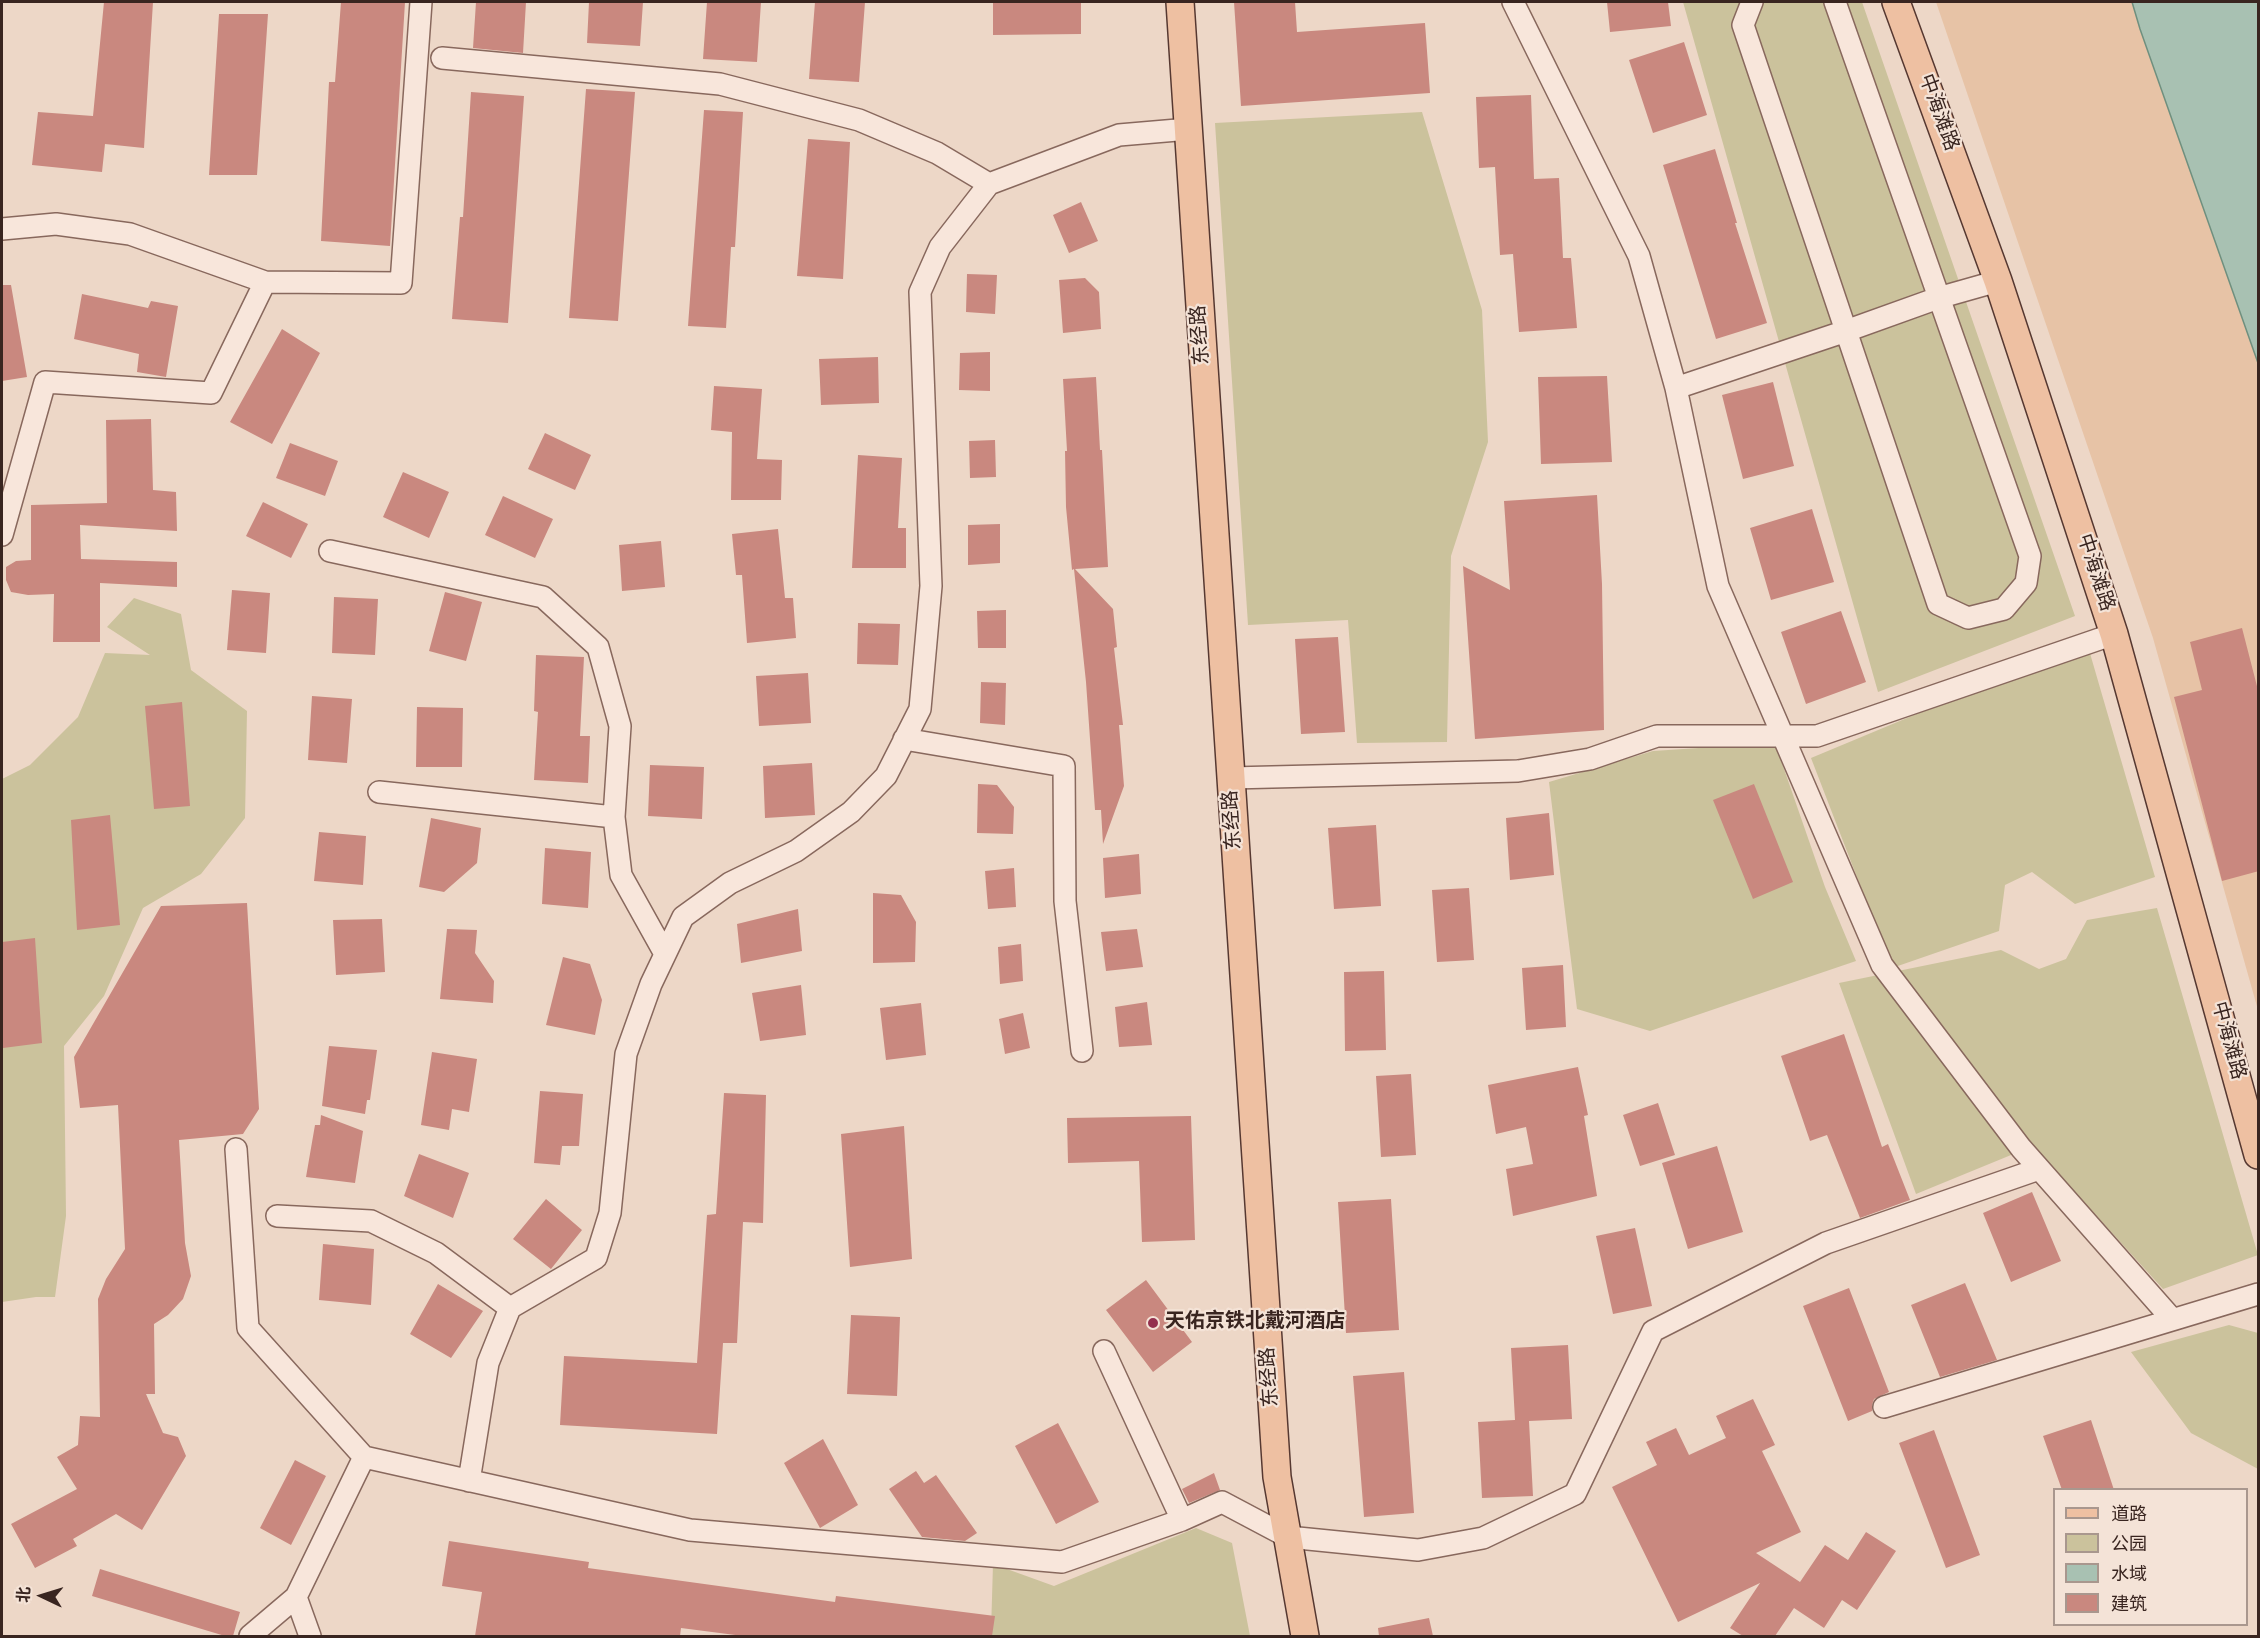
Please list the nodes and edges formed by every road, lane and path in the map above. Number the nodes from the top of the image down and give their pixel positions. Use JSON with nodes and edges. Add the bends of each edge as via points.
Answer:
{"nodes":[{"id":1,"x":421,"y":2,"type":"edge"},
{"id":2,"x":1180,"y":2,"type":"edge"},
{"id":3,"x":1514,"y":2,"type":"edge"},
{"id":4,"x":1752,"y":2,"type":"edge"},
{"id":5,"x":1835,"y":2,"type":"edge"},
{"id":6,"x":1896,"y":2,"type":"edge"},
{"id":7,"x":442,"y":58,"type":"dead end"},
{"id":8,"x":1189,"y":129,"type":"junction"},
{"id":9,"x":989,"y":184,"type":"junction"},
{"id":10,"x":2,"y":229,"type":"edge"},
{"id":11,"x":1998,"y":281,"type":"junction"},
{"id":12,"x":265,"y":282,"type":"junction"},
{"id":13,"x":1938,"y":298,"type":"junction"},
{"id":14,"x":1846,"y":331,"type":"junction"},
{"id":15,"x":1676,"y":388,"type":"junction"},
{"id":16,"x":2,"y":535,"type":"edge"},
{"id":17,"x":330,"y":551,"type":"dead end"},
{"id":18,"x":2114,"y":634,"type":"junction"},
{"id":19,"x":1783,"y":737,"type":"junction"},
{"id":20,"x":904,"y":739,"type":"junction"},
{"id":21,"x":1231,"y":778,"type":"junction"},
{"id":22,"x":379,"y":792,"type":"dead end"},
{"id":23,"x":614,"y":817,"type":"junction"},
{"id":24,"x":665,"y":954,"type":"junction"},
{"id":25,"x":1082,"y":1051,"type":"dead end"},
{"id":26,"x":236,"y":1149,"type":"dead end"},
{"id":27,"x":2259,"y":1155,"type":"edge"},
{"id":28,"x":2039,"y":1169,"type":"junction"},
{"id":29,"x":277,"y":1216,"type":"dead end"},
{"id":30,"x":2259,"y":1294,"type":"edge"},
{"id":31,"x":510,"y":1308,"type":"junction"},
{"id":32,"x":2172,"y":1320,"type":"junction"},
{"id":33,"x":1104,"y":1351,"type":"dead end"},
{"id":34,"x":1884,"y":1407,"type":"dead end"},
{"id":35,"x":364,"y":1457,"type":"junction"},
{"id":36,"x":469,"y":1480,"type":"junction"},
{"id":37,"x":1182,"y":1520,"type":"junction"},
{"id":38,"x":1288,"y":1537,"type":"junction"},
{"id":39,"x":296,"y":1598,"type":"junction"},
{"id":40,"x":250,"y":1636,"type":"edge"},
{"id":41,"x":310,"y":1636,"type":"edge"},
{"id":42,"x":1305,"y":1636,"type":"edge"}],
"edges":[{"from":1,"to":12,"type":"street","via":[[401,283]]},
{"from":2,"to":8,"type":"main road","name":"东经路"},
{"from":3,"to":15,"type":"street","via":[[1639,256]]},
{"from":4,"to":14,"type":"street","via":[[1743,24]]},
{"from":5,"to":13,"type":"street"},
{"from":6,"to":11,"type":"main road","name":"中海滩路"},
{"from":7,"to":9,"type":"street","via":[[720,84],[859,120],[937,153]]},
{"from":8,"to":9,"type":"street","via":[[1119,135]]},
{"from":8,"to":21,"type":"main road","name":"东经路"},
{"from":9,"to":20,"type":"street","via":[[940,247],[920,292],[931,586],[920,709]]},
{"from":10,"to":12,"type":"street","via":[[56,224],[130,234]]},
{"from":11,"to":13,"type":"street"},
{"from":11,"to":18,"type":"main road","name":"中海滩路"},
{"from":12,"to":16,"type":"street","via":[[211,393],[45,382]]},
{"from":13,"to":14,"type":"street"},
{"from":13,"to":14,"type":"street","via":[[2030,556],[2026,583],[2004,609],[1968,618],[1938,604]]},
{"from":14,"to":15,"type":"street"},
{"from":15,"to":19,"type":"street","via":[[1718,586]]},
{"from":17,"to":23,"type":"street","via":[[543,597],[598,647],[620,726]]},
{"from":18,"to":19,"type":"street","via":[[1817,736]]},
{"from":18,"to":27,"type":"main road","name":"中海滩路"},
{"from":19,"to":21,"type":"street","via":[[1657,736],[1590,759],[1518,771]]},
{"from":19,"to":28,"type":"street","via":[[1881,965]]},
{"from":20,"to":24,"type":"street","via":[[886,776],[851,812],[796,851],[730,883],[683,917]]},
{"from":20,"to":25,"type":"street","via":[[1064,766],[1065,901]]},
{"from":21,"to":38,"type":"main road","name":"东经路","via":[[1277,1477]]},
{"from":22,"to":23,"type":"street"},
{"from":23,"to":24,"type":"street","via":[[621,875]]},
{"from":24,"to":31,"type":"street","via":[[626,1054],[610,1213],[596,1258]]},
{"from":26,"to":35,"type":"street","via":[[248,1328]]},
{"from":28,"to":32,"type":"street"},
{"from":28,"to":38,"type":"street","via":[[1826,1242],[1653,1331],[1575,1494],[1483,1538],[1418,1550]]},
{"from":29,"to":31,"type":"street","via":[[371,1221],[436,1253]]},
{"from":30,"to":32,"type":"street"},
{"from":31,"to":36,"type":"street","via":[[488,1363]]},
{"from":32,"to":34,"type":"street"},
{"from":33,"to":37,"type":"street"},
{"from":35,"to":36,"type":"street"},
{"from":35,"to":39,"type":"street"},
{"from":36,"to":37,"type":"street","via":[[690,1530],[1062,1562]]},
{"from":37,"to":38,"type":"street","via":[[1222,1502]]},
{"from":38,"to":42,"type":"main road","name":"东经路"},
{"from":39,"to":40,"type":"street"},
{"from":39,"to":41,"type":"street"}]}
